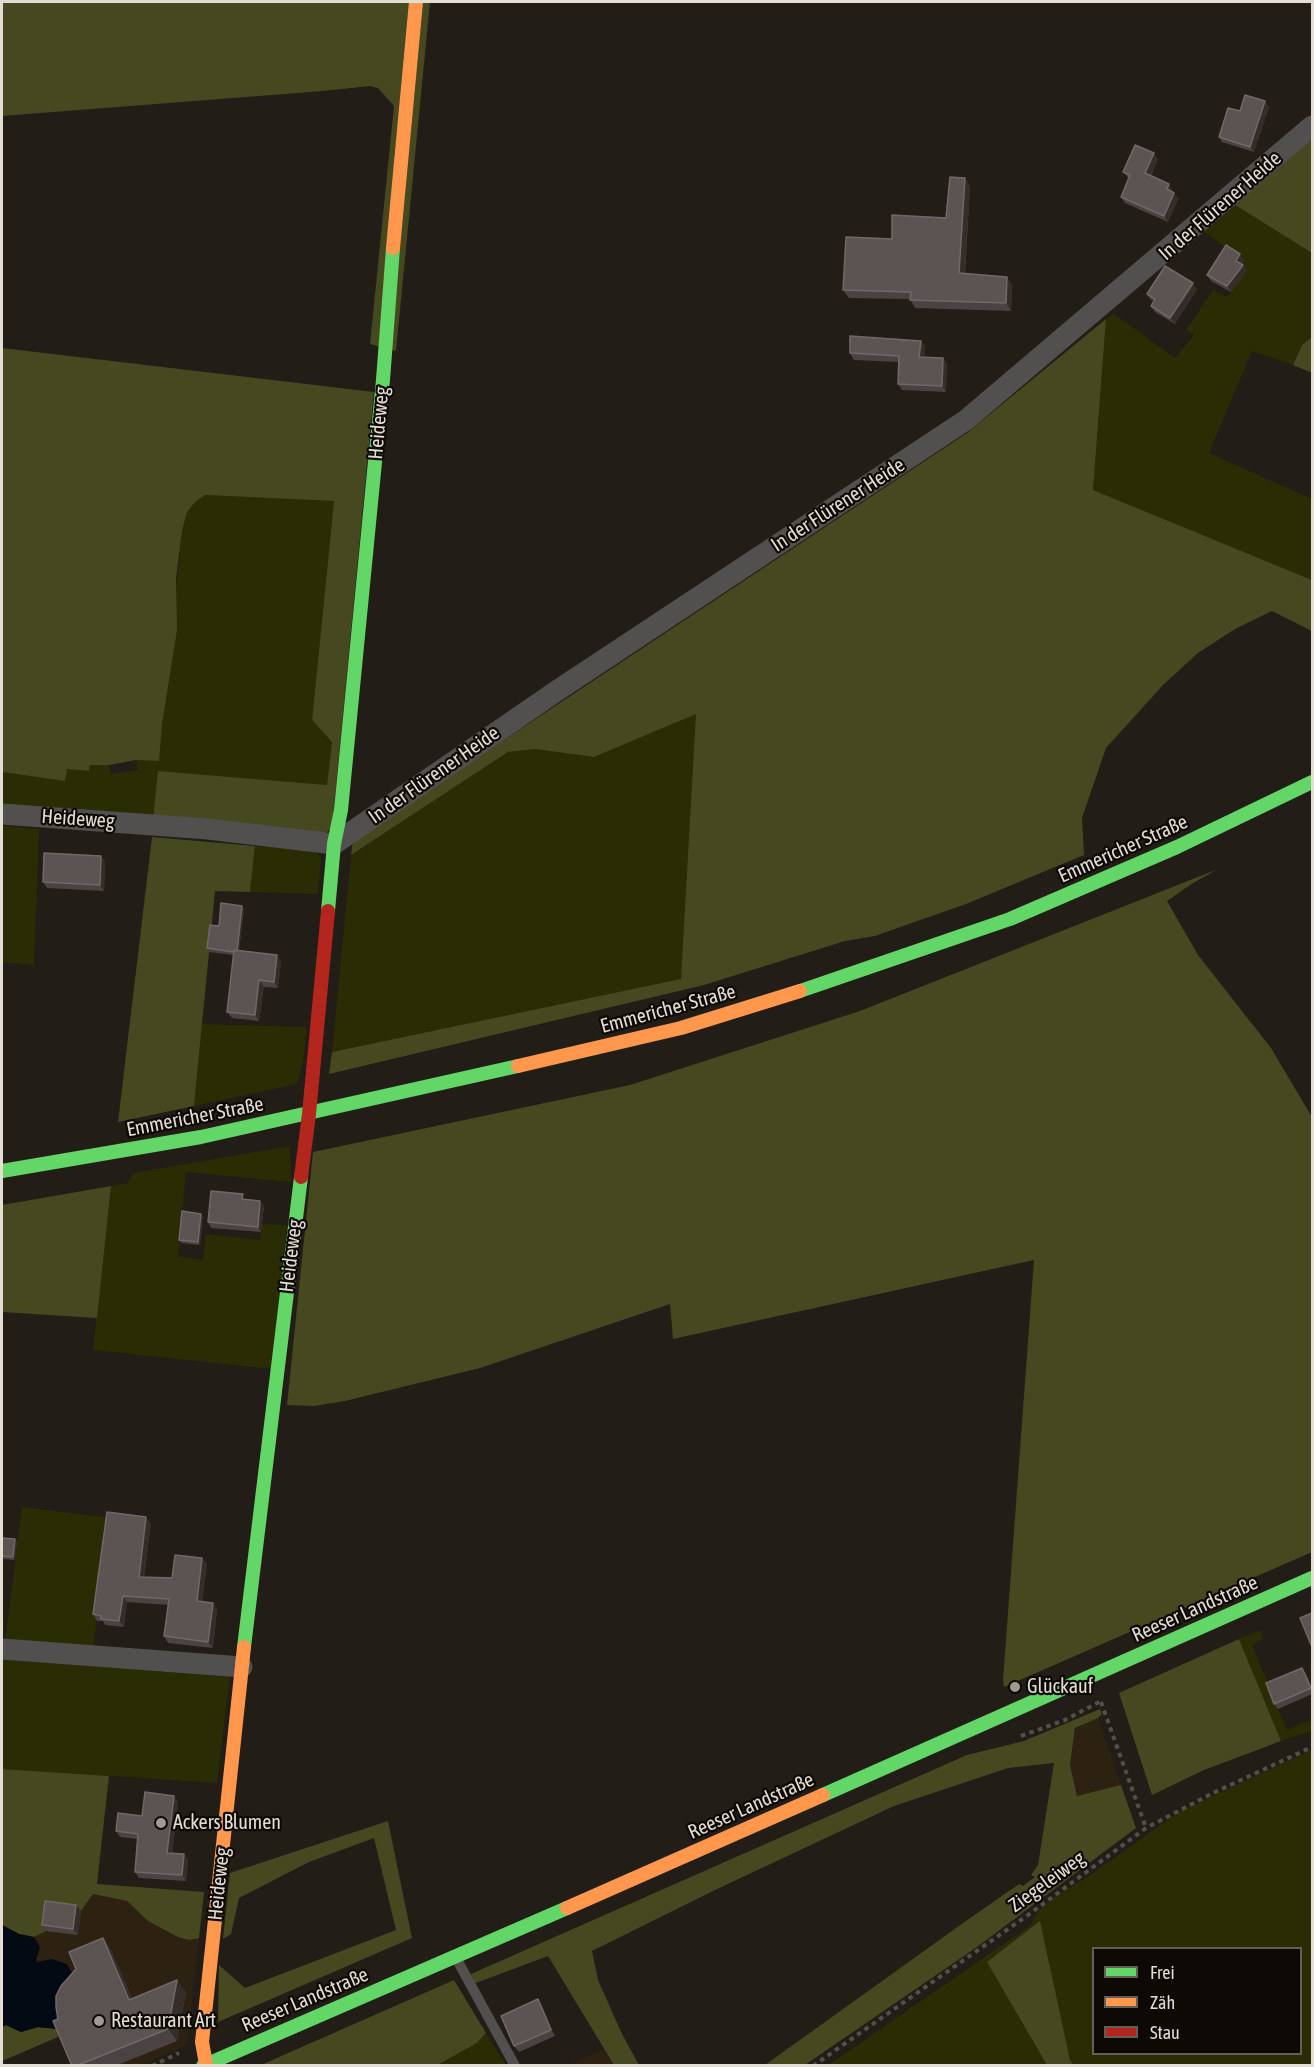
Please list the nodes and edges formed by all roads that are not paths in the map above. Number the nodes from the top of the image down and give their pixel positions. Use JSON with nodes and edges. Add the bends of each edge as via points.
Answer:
{"nodes":[{"id":1,"x":416,"y":2,"type":"edge"},
{"id":2,"x":1312,"y":126,"type":"edge"},
{"id":3,"x":1312,"y":782,"type":"edge"},
{"id":4,"x":2,"y":814,"type":"edge"},
{"id":5,"x":334,"y":844,"type":"junction"},
{"id":6,"x":309,"y":1114,"type":"junction"},
{"id":7,"x":2,"y":1171,"type":"edge"},
{"id":8,"x":1312,"y":1578,"type":"edge"},
{"id":9,"x":2,"y":1649,"type":"edge"},
{"id":10,"x":242,"y":1667,"type":"junction"},
{"id":11,"x":455,"y":1956,"type":"junction"},
{"id":12,"x":204,"y":2065,"type":"edge"},
{"id":13,"x":515,"y":2066,"type":"edge"}],
"edges":[{"from":1,"to":5,"type":"street","name":"Heideweg","via":[[370,520],[341,810]]},
{"from":2,"to":5,"type":"street","name":"In der Flürener Heide","via":[[966,420],[558,690]]},
{"from":3,"to":6,"type":"street","name":"Emmericher Straße","via":[[1177,847],[1010,920],[843,978],[681,1028]]},
{"from":4,"to":5,"type":"street","name":"Heideweg","via":[[208,829]]},
{"from":5,"to":6,"type":"street","name":"Heideweg"},
{"from":6,"to":7,"type":"street","name":"Emmericher Straße"},
{"from":6,"to":10,"type":"street","name":"Heideweg"},
{"from":8,"to":11,"type":"street","name":"Reeser Landstraße"},
{"from":9,"to":10,"type":"street"},
{"from":10,"to":12,"type":"street","name":"Heideweg","via":[[202,2042]]},
{"from":11,"to":12,"type":"street","name":"Reeser Landstraße"},
{"from":11,"to":13,"type":"lane"}]}
